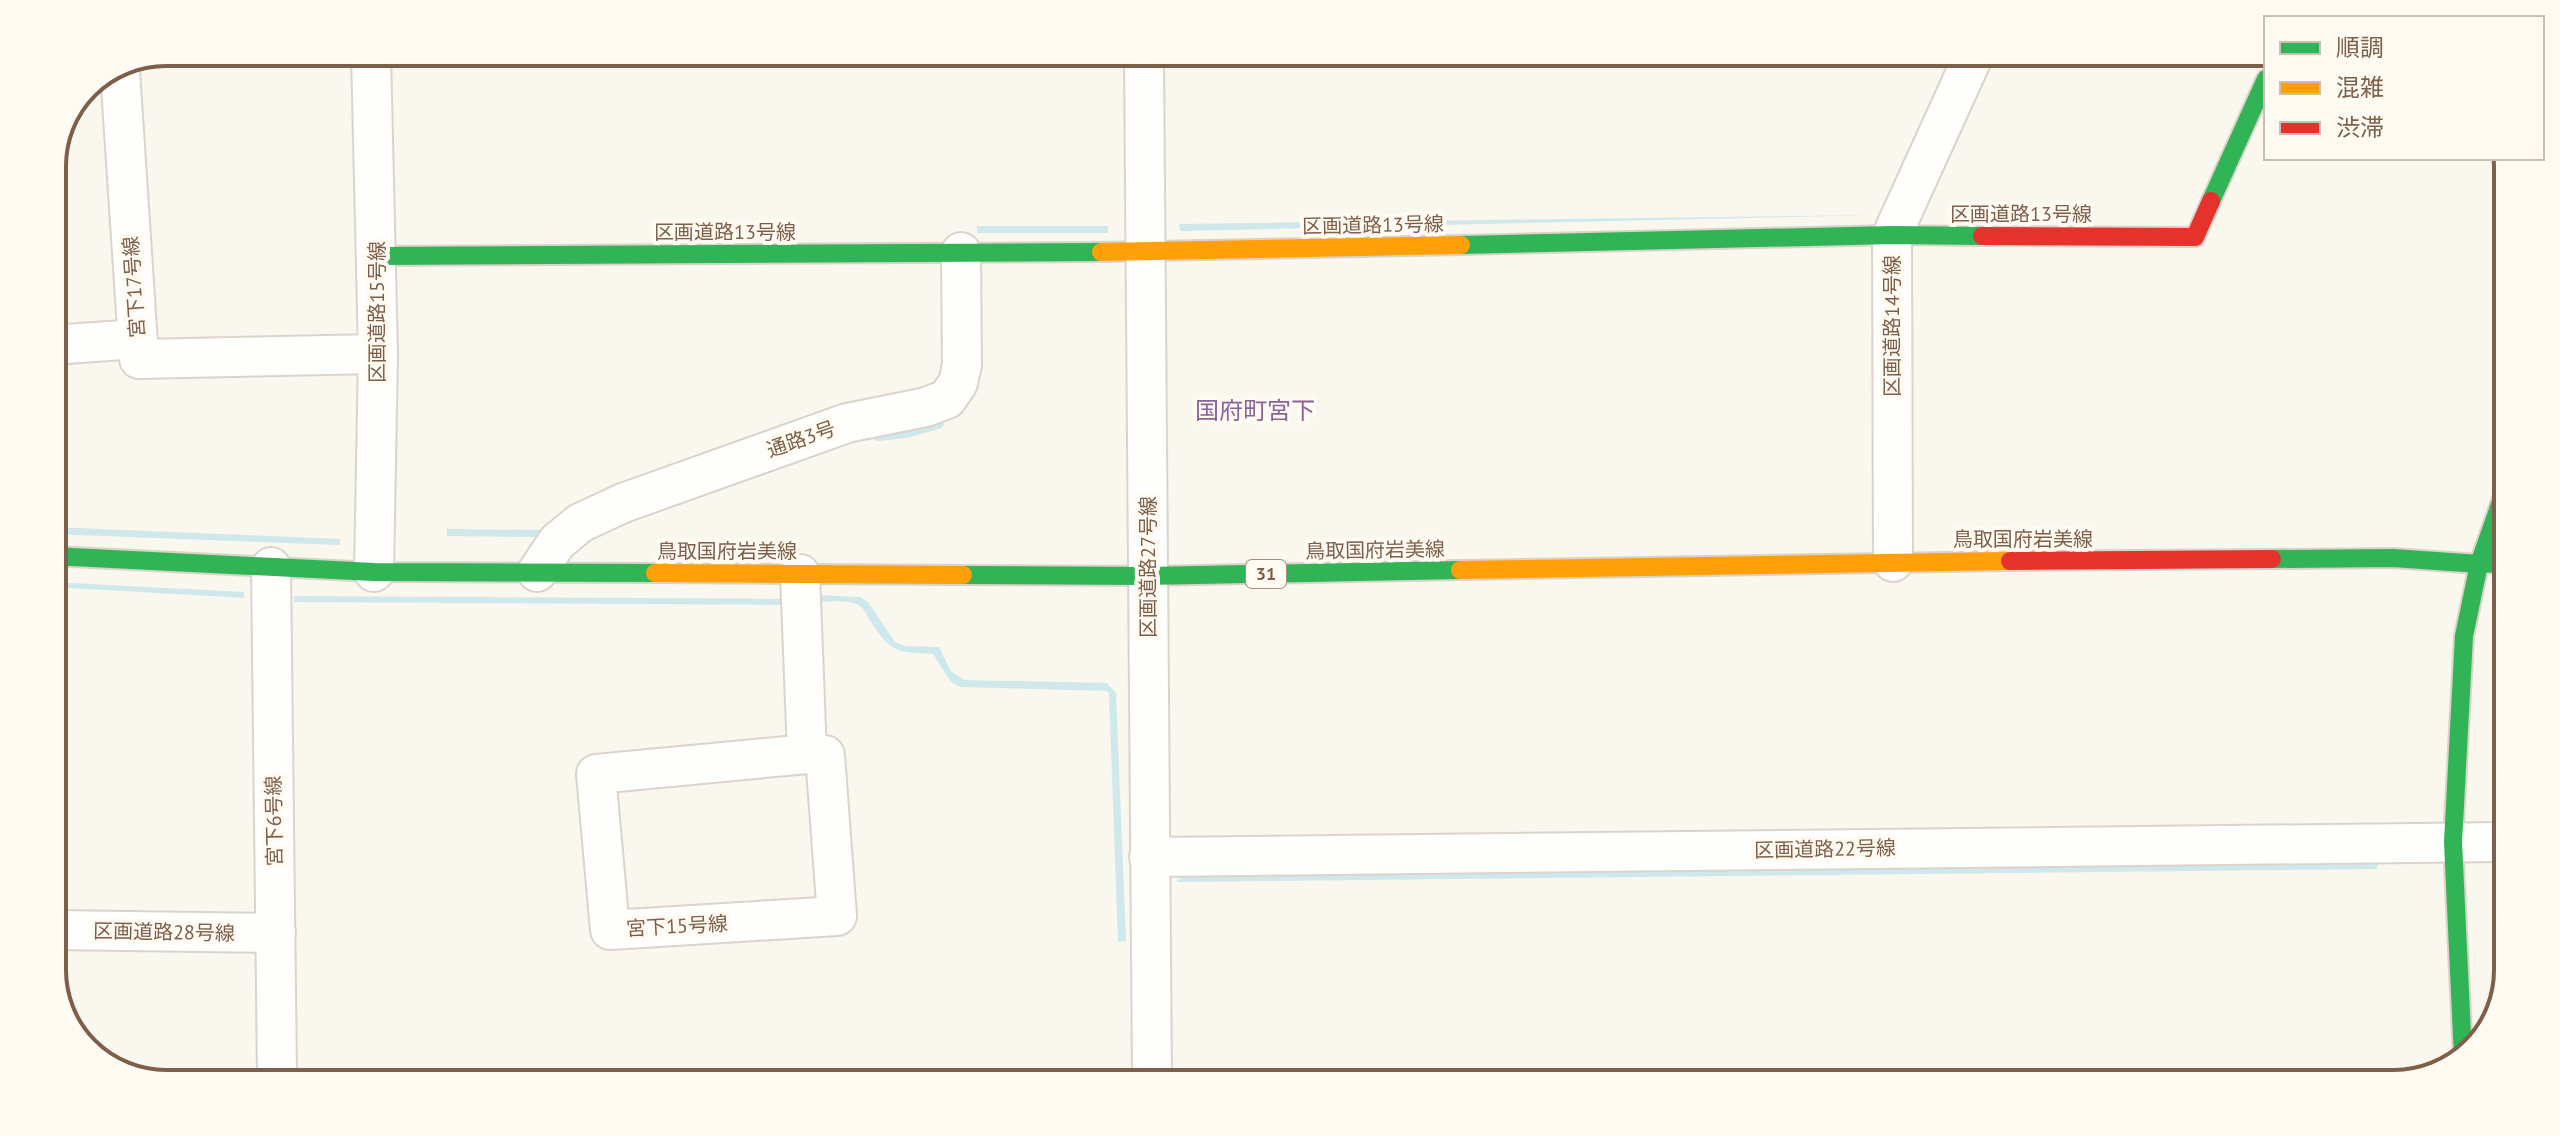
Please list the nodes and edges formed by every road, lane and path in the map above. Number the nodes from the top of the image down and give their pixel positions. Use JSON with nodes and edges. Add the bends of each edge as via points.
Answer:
{"nodes":[{"id":1,"x":371,"y":66,"type":"edge"},
{"id":2,"x":1144,"y":66,"type":"edge"},
{"id":3,"x":1969,"y":66,"type":"edge"},
{"id":4,"x":120,"y":77,"type":"edge"},
{"id":5,"x":2264,"y":83,"type":"edge"},
{"id":6,"x":1892,"y":235,"type":"junction"},
{"id":7,"x":961,"y":252,"type":"junction"},
{"id":8,"x":1147,"y":252,"type":"junction"},
{"id":9,"x":377,"y":256,"type":"junction"},
{"id":10,"x":137,"y":339,"type":"junction"},
{"id":11,"x":66,"y":344,"type":"edge"},
{"id":12,"x":378,"y":354,"type":"junction"},
{"id":13,"x":2494,"y":521,"type":"edge"},
{"id":14,"x":66,"y":557,"type":"edge"},
{"id":15,"x":1893,"y":562,"type":"junction"},
{"id":16,"x":2494,"y":563,"type":"edge"},
{"id":17,"x":2479,"y":564,"type":"junction"},
{"id":18,"x":271,"y":567,"type":"junction"},
{"id":19,"x":374,"y":572,"type":"junction"},
{"id":20,"x":537,"y":572,"type":"junction"},
{"id":21,"x":800,"y":574,"type":"junction"},
{"id":22,"x":1147,"y":576,"type":"junction"},
{"id":23,"x":807,"y":754,"type":"junction"},
{"id":24,"x":2453,"y":842,"type":"junction"},
{"id":25,"x":2494,"y":842,"type":"edge"},
{"id":26,"x":1149,"y":857,"type":"junction"},
{"id":27,"x":66,"y":930,"type":"edge"},
{"id":28,"x":276,"y":933,"type":"junction"},
{"id":29,"x":2462,"y":1043,"type":"edge"},
{"id":30,"x":277,"y":1070,"type":"edge"},
{"id":31,"x":1152,"y":1070,"type":"edge"}],
"edges":[{"from":1,"to":9,"type":"street","name":"区画道路15号線"},
{"from":2,"to":8,"type":"street","name":"区画道路27号線"},
{"from":3,"to":6,"type":"street","name":"区画道路14号線"},
{"from":4,"to":10,"type":"street","name":"宮下17号線"},
{"from":5,"to":6,"type":"main road","name":"区画道路13号線","via":[[2195,237]]},
{"from":6,"to":8,"type":"main road","name":"区画道路13号線"},
{"from":6,"to":15,"type":"street","name":"区画道路14号線"},
{"from":7,"to":8,"type":"main road","name":"区画道路13号線"},
{"from":7,"to":9,"type":"main road","name":"区画道路13号線"},
{"from":7,"to":20,"type":"street","name":"通路3号","via":[[962,365],[947,399],[847,423],[623,503],[580,523],[557,542]]},
{"from":8,"to":22,"type":"street","name":"区画道路27号線"},
{"from":9,"to":12,"type":"street","name":"区画道路15号線"},
{"from":10,"to":11,"type":"street"},
{"from":10,"to":12,"type":"street","name":"宮下17号線","via":[[139,359]]},
{"from":12,"to":19,"type":"street","name":"区画道路15号線"},
{"from":13,"to":17,"type":"main road"},
{"from":14,"to":18,"type":"main road","name":"鳥取国府岩美線","number":"31"},
{"from":15,"to":17,"type":"main road","name":"鳥取国府岩美線","number":"31","via":[[2393,558]]},
{"from":15,"to":22,"type":"main road","name":"鳥取国府岩美線","number":"31"},
{"from":16,"to":17,"type":"main road","name":"鳥取国府岩美線"},
{"from":17,"to":24,"type":"main road","via":[[2464,636]]},
{"from":18,"to":19,"type":"main road","name":"鳥取国府岩美線","number":"31"},
{"from":18,"to":28,"type":"street","name":"宮下6号線"},
{"from":19,"to":20,"type":"main road","name":"鳥取国府岩美線","number":"31"},
{"from":20,"to":21,"type":"main road","name":"鳥取国府岩美線","number":"31"},
{"from":21,"to":22,"type":"main road","name":"鳥取国府岩美線","number":"31"},
{"from":21,"to":23,"type":"street"},
{"from":22,"to":26,"type":"street","name":"区画道路27号線"},
{"from":23,"to":23,"type":"street","name":"宮下15号線","via":[[825,755],[837,916],[610,930],[596,774]]},
{"from":24,"to":25,"type":"street","name":"区画道路22号線"},
{"from":24,"to":26,"type":"street","name":"区画道路22号線"},
{"from":24,"to":29,"type":"main road"},
{"from":26,"to":31,"type":"street","name":"区画道路27号線"},
{"from":27,"to":28,"type":"street","name":"区画道路28号線"},
{"from":28,"to":30,"type":"street","name":"宮下6号線"}]}
